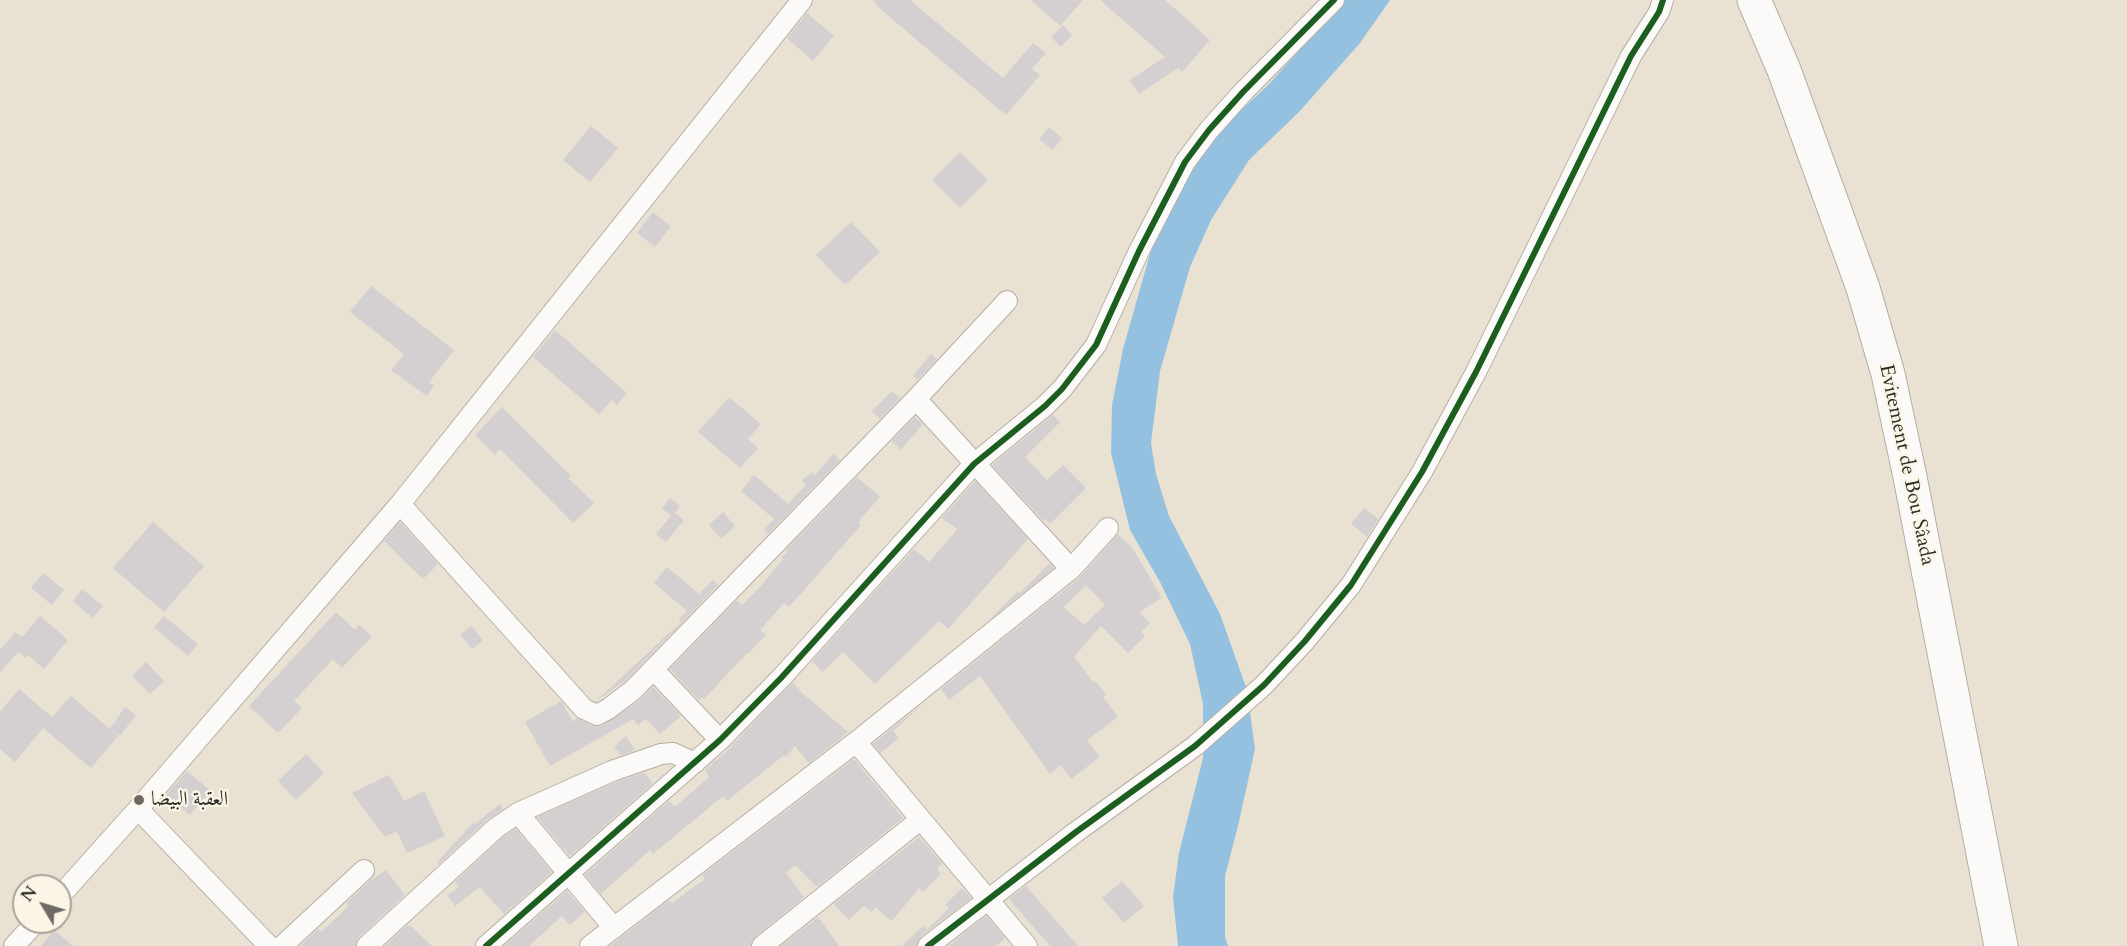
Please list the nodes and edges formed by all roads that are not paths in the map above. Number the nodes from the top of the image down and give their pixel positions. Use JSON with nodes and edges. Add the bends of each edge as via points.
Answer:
{"nodes":[{"id":1,"x":1334,"y":0,"type":"edge"},
{"id":2,"x":1754,"y":0,"type":"edge"},
{"id":3,"x":1775,"y":0,"type":"edge"},
{"id":4,"x":797,"y":2,"type":"edge"},
{"id":5,"x":1664,"y":4,"type":"edge"},
{"id":6,"x":1007,"y":301,"type":"dead end"},
{"id":7,"x":916,"y":399,"type":"junction"},
{"id":8,"x":974,"y":464,"type":"junction"},
{"id":9,"x":400,"y":504,"type":"junction"},
{"id":10,"x":1108,"y":528,"type":"dead end"},
{"id":11,"x":1071,"y":568,"type":"junction"},
{"id":12,"x":653,"y":669,"type":"junction"},
{"id":13,"x":720,"y":740,"type":"junction"},
{"id":14,"x":856,"y":742,"type":"junction"},
{"id":15,"x":694,"y":763,"type":"junction"},
{"id":16,"x":138,"y":809,"type":"junction"},
{"id":17,"x":519,"y":813,"type":"junction"},
{"id":18,"x":920,"y":820,"type":"junction"},
{"id":19,"x":364,"y":870,"type":"dead end"},
{"id":20,"x":569,"y":872,"type":"junction"},
{"id":21,"x":72,"y":883,"type":"edge"},
{"id":22,"x":988,"y":898,"type":"junction"},
{"id":23,"x":614,"y":927,"type":"junction"},
{"id":24,"x":25,"y":934,"type":"edge"},
{"id":25,"x":14,"y":946,"type":"edge"},
{"id":26,"x":269,"y":946,"type":"edge"},
{"id":27,"x":282,"y":946,"type":"edge"},
{"id":28,"x":367,"y":946,"type":"edge"},
{"id":29,"x":486,"y":946,"type":"edge"},
{"id":30,"x":590,"y":946,"type":"edge"},
{"id":31,"x":762,"y":946,"type":"edge"},
{"id":32,"x":928,"y":946,"type":"edge"},
{"id":33,"x":1027,"y":946,"type":"edge"},
{"id":34,"x":2001,"y":946,"type":"edge"},
{"id":35,"x":2021,"y":946,"type":"edge"}],
"edges":[{"from":1,"to":8,"type":"street","via":[[1243,92],[1185,162],[1095,345],[1079,368],[1045,406]]},
{"from":2,"to":34,"type":"highway","name":"Evitement de Bou Sâada","via":[[1784,70],[1863,288],[1888,374]]},
{"from":3,"to":35,"type":"highway","name":"Evitement de Bou Sâada","via":[[1883,291],[1903,364],[1954,593]]},
{"from":4,"to":9,"type":"street"},
{"from":5,"to":22,"type":"street","via":[[1631,56],[1476,372],[1422,472],[1351,585],[1264,685],[1195,746]]},
{"from":6,"to":7,"type":"street"},
{"from":7,"to":8,"type":"street"},
{"from":7,"to":12,"type":"street"},
{"from":8,"to":11,"type":"street"},
{"from":8,"to":13,"type":"street"},
{"from":9,"to":12,"type":"street","via":[[590,713],[597,716],[608,709]]},
{"from":9,"to":16,"type":"street"},
{"from":10,"to":11,"type":"street"},
{"from":11,"to":14,"type":"street"},
{"from":12,"to":13,"type":"street"},
{"from":13,"to":15,"type":"street"},
{"from":14,"to":18,"type":"street"},
{"from":14,"to":23,"type":"street"},
{"from":15,"to":17,"type":"street","via":[[673,753],[661,754]]},
{"from":15,"to":20,"type":"street"},
{"from":16,"to":21,"type":"street"},
{"from":16,"to":26,"type":"street"},
{"from":17,"to":20,"type":"street"},
{"from":17,"to":28,"type":"street","via":[[496,828]]},
{"from":18,"to":22,"type":"street"},
{"from":18,"to":31,"type":"street"},
{"from":19,"to":27,"type":"street"},
{"from":20,"to":23,"type":"street"},
{"from":20,"to":29,"type":"street"},
{"from":22,"to":32,"type":"street"},
{"from":22,"to":33,"type":"street"},
{"from":23,"to":30,"type":"street"},
{"from":24,"to":25,"type":"street"}]}
